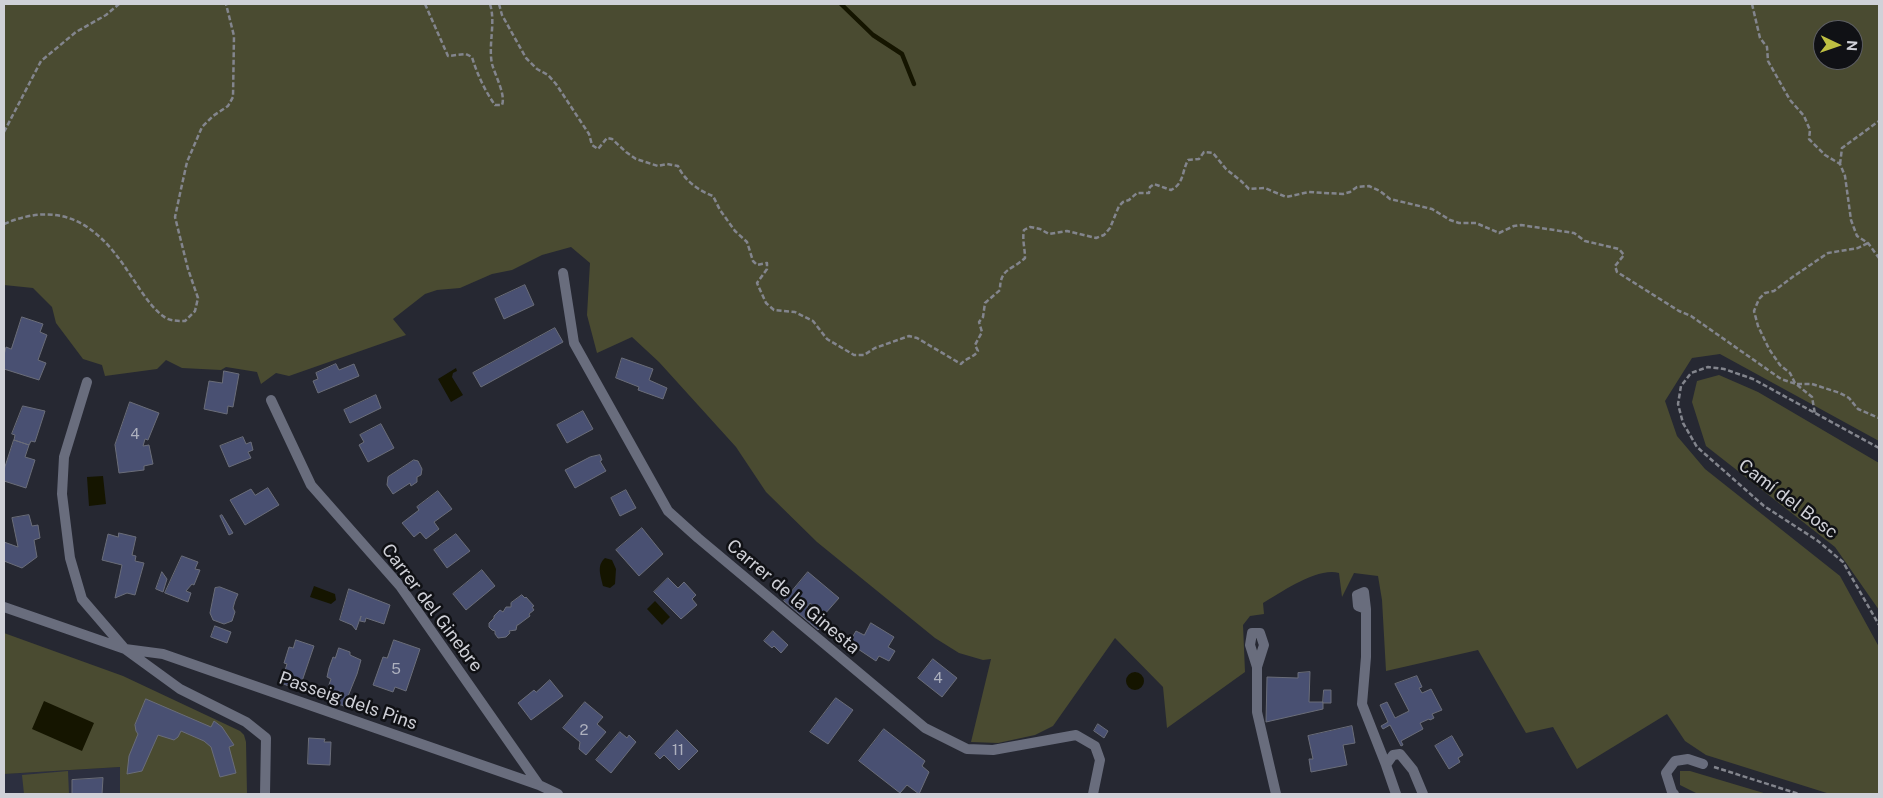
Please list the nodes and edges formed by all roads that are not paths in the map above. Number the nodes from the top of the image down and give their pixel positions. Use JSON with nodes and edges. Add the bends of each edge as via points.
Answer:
{"nodes":[{"id":1,"x":563,"y":273,"type":"dead end"},
{"id":2,"x":87,"y":382,"type":"dead end"},
{"id":3,"x":271,"y":400,"type":"dead end"},
{"id":4,"x":4,"y":607,"type":"edge"},
{"id":5,"x":1366,"y":609,"type":"dead end"},
{"id":6,"x":125,"y":649,"type":"junction"},
{"id":7,"x":1257,"y":667,"type":"dead end"},
{"id":8,"x":1703,"y":764,"type":"road end"},
{"id":9,"x":1386,"y":765,"type":"junction"},
{"id":10,"x":539,"y":786,"type":"junction"},
{"id":11,"x":265,"y":794,"type":"edge"},
{"id":12,"x":558,"y":794,"type":"edge"},
{"id":13,"x":1093,"y":794,"type":"edge"},
{"id":14,"x":1276,"y":794,"type":"edge"},
{"id":15,"x":1396,"y":794,"type":"edge"},
{"id":16,"x":1423,"y":794,"type":"edge"},
{"id":17,"x":1674,"y":794,"type":"edge"}],
"edges":[{"from":1,"to":13,"type":"street","name":"Carrer de la Ginesta","via":[[574,343],[668,511],[925,728],[966,750],[993,750],[1076,735],[1095,746],[1100,760]]},
{"from":2,"to":6,"type":"street","via":[[64,457],[62,494],[70,558],[82,599]]},
{"from":3,"to":10,"type":"street","name":"Carrer del Ginebre","via":[[311,485],[400,586]]},
{"from":4,"to":6,"type":"street"},
{"from":5,"to":9,"type":"street","via":[[1362,704]]},
{"from":6,"to":10,"type":"street","name":"Passeig dels Pins","via":[[163,654]]},
{"from":6,"to":11,"type":"street","via":[[180,689],[246,722],[266,738]]},
{"from":7,"to":14,"type":"street","via":[[1257,712]]},
{"from":8,"to":17,"type":"street","via":[[1688,759],[1675,760],[1666,773]]},
{"from":9,"to":15,"type":"street"},
{"from":9,"to":16,"type":"street","via":[[1392,755],[1400,754],[1413,770]]},
{"from":10,"to":12,"type":"street","name":"Passeig dels Pins"}]}
